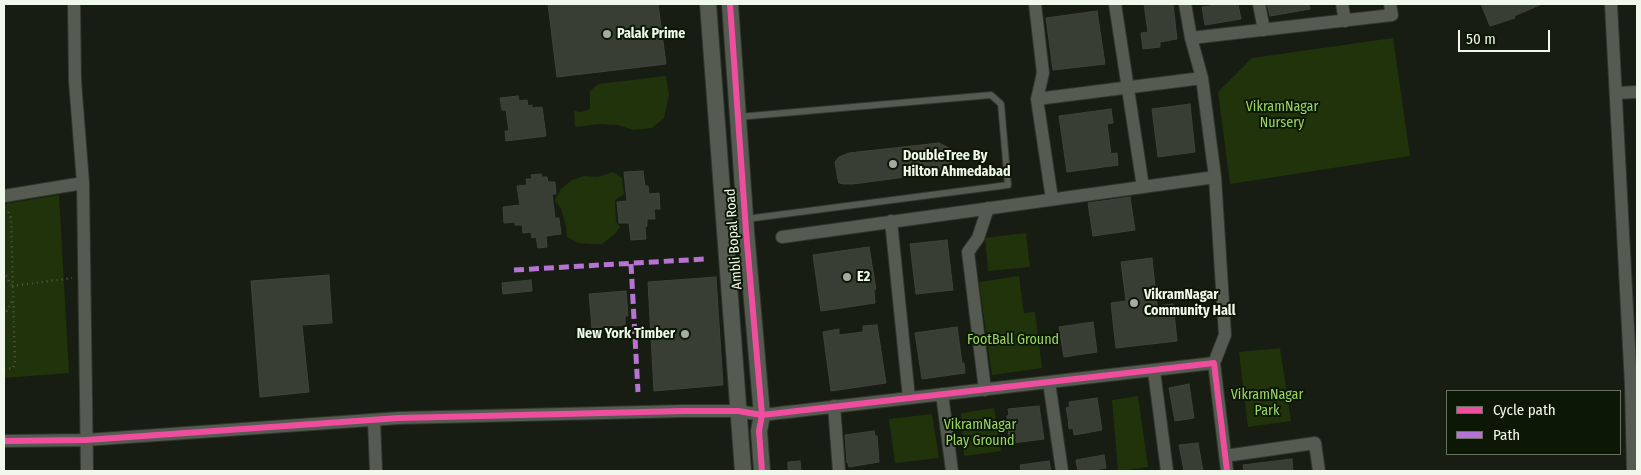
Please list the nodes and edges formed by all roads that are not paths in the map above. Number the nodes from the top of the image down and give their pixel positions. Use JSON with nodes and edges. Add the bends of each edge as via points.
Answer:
{"nodes":[{"id":1,"x":74,"y":4,"type":"edge"},
{"id":2,"x":708,"y":4,"type":"edge"},
{"id":3,"x":730,"y":4,"type":"edge"},
{"id":4,"x":1039,"y":4,"type":"edge"},
{"id":5,"x":1116,"y":4,"type":"edge"},
{"id":6,"x":1185,"y":4,"type":"edge"},
{"id":7,"x":1259,"y":4,"type":"edge"},
{"id":8,"x":1342,"y":4,"type":"edge"},
{"id":9,"x":1390,"y":4,"type":"edge"},
{"id":10,"x":1611,"y":4,"type":"edge"},
{"id":11,"x":1345,"y":21,"type":"junction"},
{"id":12,"x":1264,"y":30,"type":"junction"},
{"id":13,"x":1191,"y":38,"type":"junction"},
{"id":14,"x":1202,"y":78,"type":"junction"},
{"id":15,"x":1128,"y":88,"type":"junction"},
{"id":16,"x":1637,"y":92,"type":"edge"},
{"id":17,"x":1616,"y":93,"type":"junction"},
{"id":18,"x":1037,"y":100,"type":"junction"},
{"id":19,"x":738,"y":117,"type":"junction"},
{"id":20,"x":1215,"y":177,"type":"junction"},
{"id":21,"x":83,"y":183,"type":"junction"},
{"id":22,"x":1142,"y":187,"type":"junction"},
{"id":23,"x":4,"y":196,"type":"edge"},
{"id":24,"x":1052,"y":199,"type":"junction"},
{"id":25,"x":988,"y":208,"type":"junction"},
{"id":26,"x":745,"y":219,"type":"junction"},
{"id":27,"x":892,"y":221,"type":"junction"},
{"id":28,"x":782,"y":237,"type":"dead end"},
{"id":29,"x":1214,"y":363,"type":"junction"},
{"id":30,"x":1154,"y":371,"type":"junction"},
{"id":31,"x":1049,"y":382,"type":"junction"},
{"id":32,"x":985,"y":390,"type":"junction"},
{"id":33,"x":942,"y":394,"type":"junction"},
{"id":34,"x":1634,"y":396,"type":"edge"},
{"id":35,"x":909,"y":398,"type":"junction"},
{"id":36,"x":834,"y":406,"type":"junction"},
{"id":37,"x":738,"y":411,"type":"junction"},
{"id":38,"x":762,"y":414,"type":"junction"},
{"id":39,"x":374,"y":420,"type":"junction"},
{"id":40,"x":86,"y":440,"type":"junction"},
{"id":41,"x":4,"y":441,"type":"edge"},
{"id":42,"x":1225,"y":456,"type":"junction"},
{"id":43,"x":87,"y":471,"type":"edge"},
{"id":44,"x":376,"y":471,"type":"edge"},
{"id":45,"x":743,"y":471,"type":"edge"},
{"id":46,"x":762,"y":471,"type":"edge"},
{"id":47,"x":840,"y":471,"type":"edge"},
{"id":48,"x":952,"y":471,"type":"edge"},
{"id":49,"x":1062,"y":471,"type":"edge"},
{"id":50,"x":1167,"y":471,"type":"edge"},
{"id":51,"x":1227,"y":471,"type":"edge"},
{"id":52,"x":1319,"y":471,"type":"edge"},
{"id":53,"x":1632,"y":471,"type":"edge"}],
"edges":[{"from":1,"to":21,"type":"street","via":[[75,81]]},
{"from":2,"to":37,"type":"street","name":"Ambli Bopal Road"},
{"from":3,"to":19,"type":"street","name":"Ambli Bopal Road"},
{"from":4,"to":18,"type":"street","via":[[1043,73]]},
{"from":5,"to":15,"type":"street"},
{"from":6,"to":13,"type":"street"},
{"from":7,"to":12,"type":"street"},
{"from":8,"to":11,"type":"street"},
{"from":9,"to":11,"type":"street","via":[[1392,15]]},
{"from":10,"to":17,"type":"street"},
{"from":11,"to":12,"type":"street"},
{"from":12,"to":13,"type":"street"},
{"from":13,"to":14,"type":"street"},
{"from":14,"to":15,"type":"street"},
{"from":14,"to":20,"type":"street"},
{"from":15,"to":18,"type":"street"},
{"from":15,"to":22,"type":"street"},
{"from":16,"to":17,"type":"street"},
{"from":17,"to":34,"type":"street"},
{"from":18,"to":24,"type":"street"},
{"from":19,"to":26,"type":"street","name":"Ambli Bopal Road"},
{"from":19,"to":26,"type":"lane","via":[[991,96],[1001,104],[1008,185]]},
{"from":20,"to":22,"type":"street"},
{"from":20,"to":29,"type":"street","via":[[1225,336]]},
{"from":21,"to":23,"type":"street"},
{"from":21,"to":40,"type":"street"},
{"from":22,"to":24,"type":"street"},
{"from":24,"to":25,"type":"street"},
{"from":25,"to":27,"type":"street"},
{"from":25,"to":32,"type":"street","via":[[978,238],[968,252]]},
{"from":26,"to":38,"type":"street","name":"Ambli Bopal Road"},
{"from":27,"to":28,"type":"street"},
{"from":27,"to":35,"type":"street"},
{"from":29,"to":30,"type":"street"},
{"from":29,"to":42,"type":"street"},
{"from":30,"to":31,"type":"street"},
{"from":30,"to":50,"type":"street"},
{"from":31,"to":32,"type":"street"},
{"from":31,"to":49,"type":"street"},
{"from":32,"to":33,"type":"street"},
{"from":33,"to":35,"type":"street"},
{"from":33,"to":48,"type":"street"},
{"from":34,"to":53,"type":"street"},
{"from":35,"to":36,"type":"street"},
{"from":36,"to":38,"type":"street"},
{"from":36,"to":47,"type":"street"},
{"from":37,"to":38,"type":"street"},
{"from":37,"to":39,"type":"street"},
{"from":37,"to":45,"type":"street","name":"Ambli Bopal Road"},
{"from":38,"to":46,"type":"street","name":"Ambli Bopal Road","via":[[759,431]]},
{"from":39,"to":40,"type":"street"},
{"from":39,"to":44,"type":"street"},
{"from":40,"to":41,"type":"street"},
{"from":40,"to":43,"type":"street"},
{"from":42,"to":51,"type":"street"},
{"from":42,"to":52,"type":"street","via":[[1315,443]]}]}
